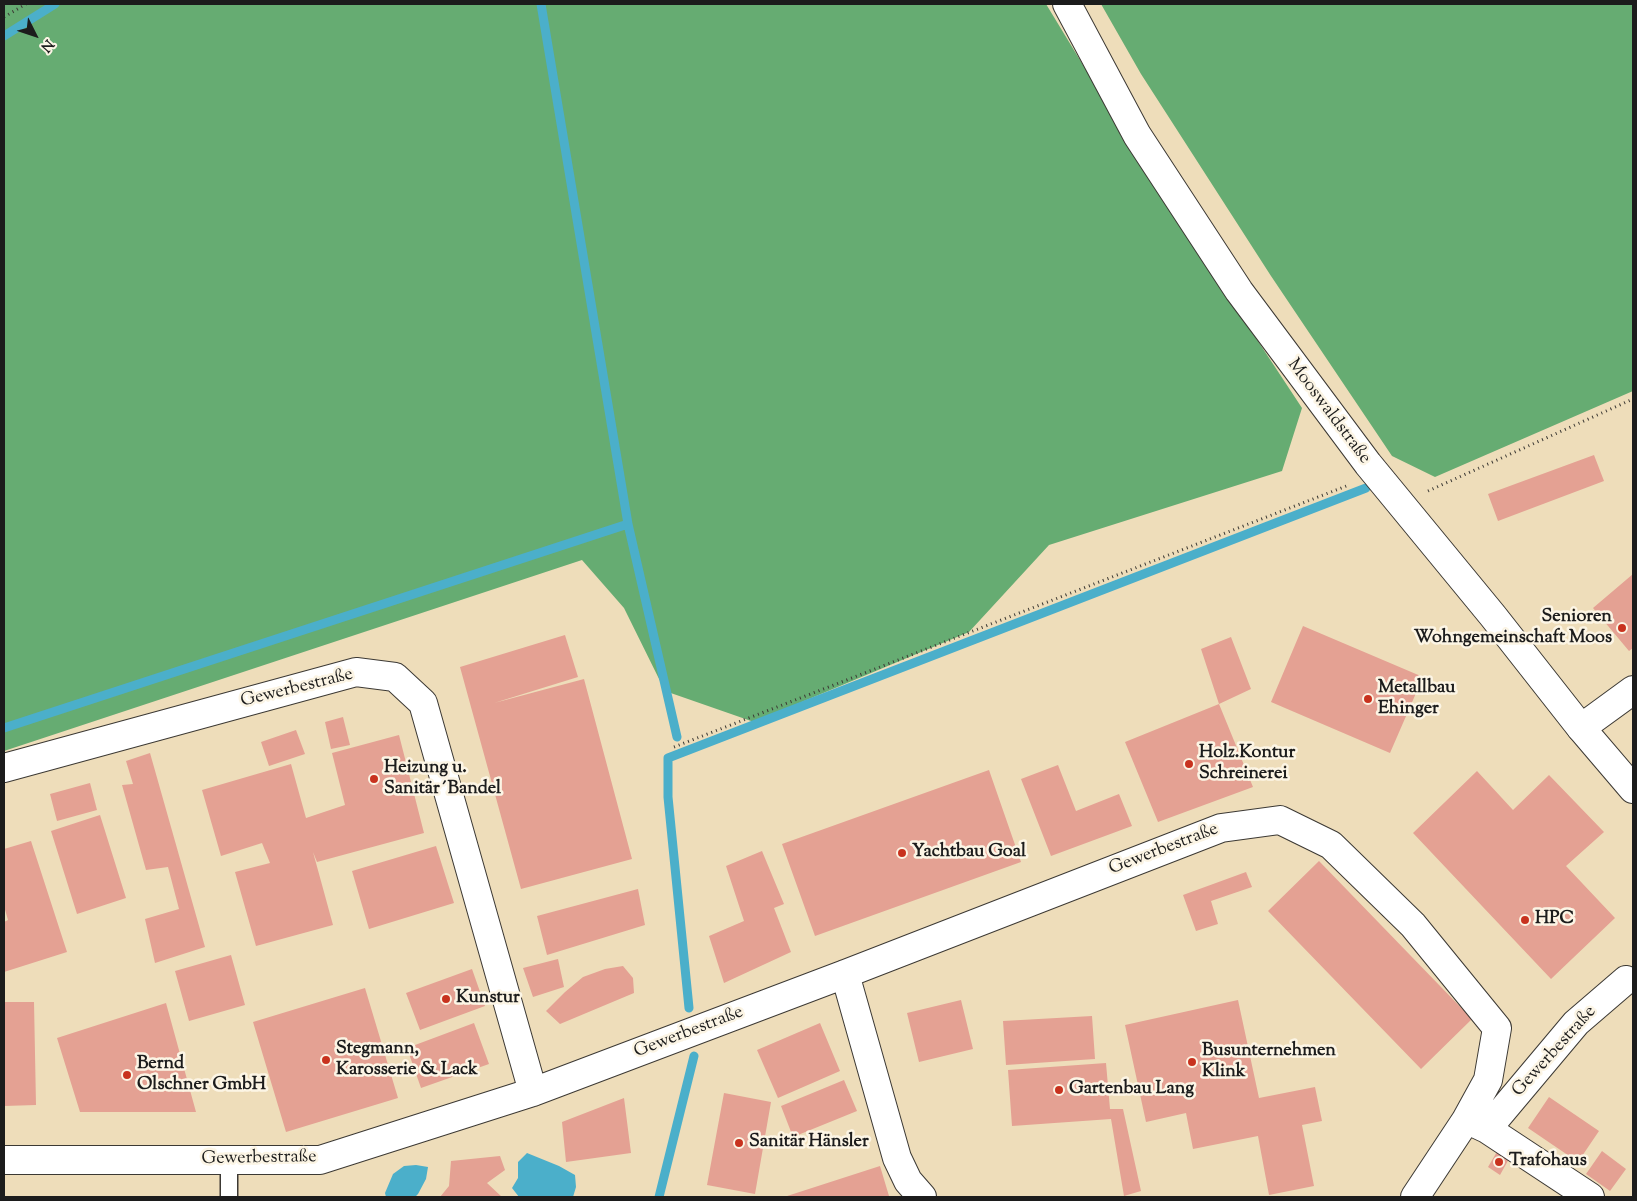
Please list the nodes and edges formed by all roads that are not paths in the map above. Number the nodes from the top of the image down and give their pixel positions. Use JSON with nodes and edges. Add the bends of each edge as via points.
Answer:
{"nodes":[{"id":1,"x":1067,"y":4,"type":"edge"},
{"id":2,"x":1633,"y":690,"type":"edge"},
{"id":3,"x":1582,"y":728,"type":"junction"},
{"id":4,"x":4,"y":768,"type":"edge"},
{"id":5,"x":1633,"y":789,"type":"edge"},
{"id":6,"x":845,"y":974,"type":"junction"},
{"id":7,"x":1626,"y":980,"type":"dead end"},
{"id":8,"x":533,"y":1092,"type":"junction"},
{"id":9,"x":1476,"y":1124,"type":"junction"},
{"id":10,"x":4,"y":1160,"type":"edge"},
{"id":11,"x":229,"y":1160,"type":"junction"},
{"id":12,"x":229,"y":1197,"type":"edge"},
{"id":13,"x":922,"y":1197,"type":"edge"},
{"id":14,"x":1415,"y":1197,"type":"edge"},
{"id":15,"x":1590,"y":1197,"type":"edge"}],
"edges":[{"from":1,"to":3,"type":"street","name":"Mooswaldstraße","via":[[1137,135],[1238,291],[1376,474]]},
{"from":2,"to":3,"type":"street"},
{"from":3,"to":5,"type":"street","name":"Mooswaldstraße"},
{"from":4,"to":8,"type":"street","name":"Gewerbestraße","via":[[356,672],[395,677],[423,703]]},
{"from":6,"to":8,"type":"street","name":"Gewerbestraße"},
{"from":6,"to":9,"type":"street","name":"Gewerbestraße","via":[[1221,828],[1280,820],[1331,845],[1413,925],[1497,1028]]},
{"from":6,"to":13,"type":"street","via":[[896,1158],[908,1181]]},
{"from":7,"to":9,"type":"street","name":"Gewerbestraße","via":[[1576,1023]]},
{"from":8,"to":11,"type":"street","name":"Gewerbestraße","via":[[320,1160]]},
{"from":9,"to":14,"type":"street","name":"Gewerbestraße"},
{"from":9,"to":15,"type":"street"},
{"from":10,"to":11,"type":"street","name":"Gewerbestraße"},
{"from":11,"to":12,"type":"lane"}]}
